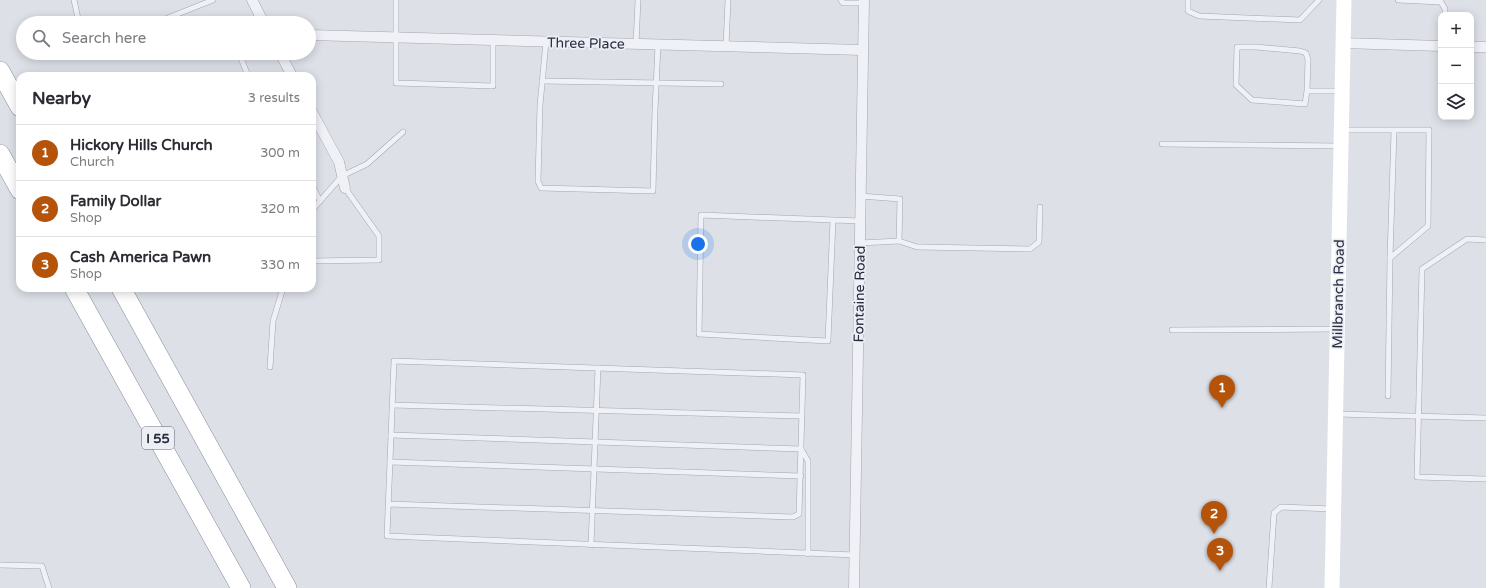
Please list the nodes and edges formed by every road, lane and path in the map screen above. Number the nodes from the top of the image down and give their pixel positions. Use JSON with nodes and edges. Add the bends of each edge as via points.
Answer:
{"nodes":[{"id":1,"x":74,"y":0,"type":"edge"},
{"id":2,"x":213,"y":0,"type":"edge"},
{"id":3,"x":252,"y":0,"type":"edge"},
{"id":4,"x":396,"y":0,"type":"edge"},
{"id":5,"x":638,"y":0,"type":"edge"},
{"id":6,"x":728,"y":0,"type":"edge"},
{"id":7,"x":841,"y":0,"type":"edge"},
{"id":8,"x":1188,"y":0,"type":"edge"},
{"id":9,"x":1319,"y":0,"type":"edge"},
{"id":10,"x":1344,"y":0,"type":"edge"},
{"id":11,"x":1398,"y":0,"type":"edge"},
{"id":12,"x":864,"y":2,"type":"edge"},
{"id":13,"x":1445,"y":12,"type":"edge"},
{"id":14,"x":77,"y":16,"type":"edge"},
{"id":15,"x":173,"y":16,"type":"edge"},
{"id":16,"x":260,"y":16,"type":"edge"},
{"id":17,"x":316,"y":36,"type":"edge"},
{"id":18,"x":396,"y":38,"type":"junction"},
{"id":19,"x":493,"y":40,"type":"junction"},
{"id":20,"x":546,"y":42,"type":"junction"},
{"id":21,"x":636,"y":44,"type":"junction"},
{"id":22,"x":1342,"y":44,"type":"junction"},
{"id":23,"x":658,"y":45,"type":"junction"},
{"id":24,"x":1438,"y":46,"type":"edge"},
{"id":25,"x":726,"y":47,"type":"junction"},
{"id":26,"x":1474,"y":47,"type":"edge"},
{"id":27,"x":1486,"y":47,"type":"edge"},
{"id":28,"x":862,"y":50,"type":"junction"},
{"id":29,"x":242,"y":60,"type":"edge"},
{"id":30,"x":284,"y":60,"type":"edge"},
{"id":31,"x":0,"y":71,"type":"edge"},
{"id":32,"x":246,"y":72,"type":"edge"},
{"id":33,"x":290,"y":72,"type":"edge"},
{"id":34,"x":542,"y":81,"type":"junction"},
{"id":35,"x":656,"y":82,"type":"junction"},
{"id":36,"x":721,"y":84,"type":"dead end"},
{"id":37,"x":1307,"y":90,"type":"junction"},
{"id":38,"x":1342,"y":91,"type":"junction"},
{"id":39,"x":16,"y":100,"type":"edge"},
{"id":40,"x":316,"y":119,"type":"edge"},
{"id":41,"x":1341,"y":130,"type":"junction"},
{"id":42,"x":1394,"y":131,"type":"junction"},
{"id":43,"x":403,"y":132,"type":"dead end"},
{"id":44,"x":1162,"y":144,"type":"dead end"},
{"id":45,"x":1340,"y":146,"type":"junction"},
{"id":46,"x":0,"y":154,"type":"edge"},
{"id":47,"x":342,"y":176,"type":"junction"},
{"id":48,"x":16,"y":183,"type":"edge"},
{"id":49,"x":345,"y":188,"type":"joint"},
{"id":50,"x":316,"y":193,"type":"edge"},
{"id":51,"x":860,"y":196,"type":"junction"},
{"id":52,"x":320,"y":201,"type":"junction"},
{"id":53,"x":316,"y":206,"type":"edge"},
{"id":54,"x":1040,"y":207,"type":"dead end"},
{"id":55,"x":833,"y":220,"type":"junction"},
{"id":56,"x":860,"y":221,"type":"junction"},
{"id":57,"x":1486,"y":240,"type":"edge"},
{"id":58,"x":899,"y":241,"type":"junction"},
{"id":59,"x":860,"y":243,"type":"junction"},
{"id":60,"x":1390,"y":258,"type":"junction"},
{"id":61,"x":316,"y":261,"type":"edge"},
{"id":62,"x":76,"y":292,"type":"edge"},
{"id":63,"x":123,"y":292,"type":"edge"},
{"id":64,"x":282,"y":292,"type":"edge"},
{"id":65,"x":1337,"y":329,"type":"junction"},
{"id":66,"x":1172,"y":330,"type":"dead end"},
{"id":67,"x":270,"y":367,"type":"dead end"},
{"id":68,"x":598,"y":368,"type":"junction"},
{"id":69,"x":1388,"y":396,"type":"dead end"},
{"id":70,"x":392,"y":405,"type":"junction"},
{"id":71,"x":596,"y":411,"type":"junction"},
{"id":72,"x":1335,"y":414,"type":"junction"},
{"id":73,"x":802,"y":416,"type":"junction"},
{"id":74,"x":1418,"y":417,"type":"junction"},
{"id":75,"x":1486,"y":418,"type":"edge"},
{"id":76,"x":391,"y":435,"type":"junction"},
{"id":77,"x":595,"y":443,"type":"junction"},
{"id":78,"x":801,"y":449,"type":"junction"},
{"id":79,"x":390,"y":462,"type":"junction"},
{"id":80,"x":594,"y":469,"type":"junction"},
{"id":81,"x":801,"y":476,"type":"junction"},
{"id":82,"x":1486,"y":479,"type":"edge"},
{"id":83,"x":388,"y":504,"type":"junction"},
{"id":84,"x":1334,"y":509,"type":"junction"},
{"id":85,"x":592,"y":510,"type":"junction"},
{"id":86,"x":591,"y":545,"type":"junction"},
{"id":87,"x":808,"y":554,"type":"junction"},
{"id":88,"x":855,"y":556,"type":"junction"},
{"id":89,"x":0,"y":565,"type":"edge"},
{"id":90,"x":49,"y":588,"type":"edge"},
{"id":91,"x":241,"y":588,"type":"edge"},
{"id":92,"x":287,"y":588,"type":"edge"},
{"id":93,"x":854,"y":588,"type":"edge"},
{"id":94,"x":1269,"y":588,"type":"edge"},
{"id":95,"x":1332,"y":588,"type":"edge"}],
"edges":[{"from":1,"to":14,"type":"lane"},
{"from":2,"to":15,"type":"lane"},
{"from":3,"to":16,"type":"street"},
{"from":4,"to":18,"type":"lane"},
{"from":5,"to":21,"type":"lane"},
{"from":6,"to":25,"type":"lane"},
{"from":7,"to":12,"type":"lane","via":[[843,3]]},
{"from":8,"to":9,"type":"lane","via":[[1188,11],[1199,16],[1300,20]]},
{"from":10,"to":22,"type":"main road","name":"Millbranch Road"},
{"from":11,"to":13,"type":"lane","via":[[1441,2]]},
{"from":12,"to":28,"type":"street","name":"Fontaine Road"},
{"from":17,"to":18,"type":"street","name":"Three Place"},
{"from":18,"to":19,"type":"street","name":"Three Place"},
{"from":18,"to":19,"type":"lane","via":[[396,83],[493,86]]},
{"from":19,"to":20,"type":"street","name":"Three Place"},
{"from":20,"to":21,"type":"street","name":"Three Place"},
{"from":20,"to":34,"type":"lane"},
{"from":21,"to":23,"type":"street","name":"Three Place"},
{"from":22,"to":24,"type":"street"},
{"from":22,"to":38,"type":"main road","name":"Millbranch Road"},
{"from":23,"to":25,"type":"street","name":"Three Place"},
{"from":23,"to":35,"type":"lane"},
{"from":25,"to":28,"type":"street","name":"Three Place"},
{"from":26,"to":27,"type":"street"},
{"from":28,"to":51,"type":"street","name":"Fontaine Road"},
{"from":29,"to":32,"type":"lane"},
{"from":30,"to":33,"type":"street"},
{"from":31,"to":39,"type":"highway"},
{"from":34,"to":35,"type":"lane"},
{"from":34,"to":35,"type":"lane","via":[[538,181],[541,188],[652,191]]},
{"from":35,"to":36,"type":"lane"},
{"from":37,"to":37,"type":"lane","via":[[1306,53],[1237,47],[1236,85],[1252,100],[1305,104]]},
{"from":37,"to":38,"type":"lane"},
{"from":38,"to":41,"type":"main road","name":"Millbranch Road"},
{"from":40,"to":47,"type":"street","via":[[339,162]]},
{"from":41,"to":42,"type":"lane"},
{"from":41,"to":45,"type":"main road","name":"Millbranch Road"},
{"from":42,"to":60,"type":"lane"},
{"from":42,"to":60,"type":"lane","via":[[1429,130],[1428,226]]},
{"from":43,"to":47,"type":"lane","via":[[367,164]]},
{"from":44,"to":45,"type":"lane"},
{"from":45,"to":65,"type":"main road","name":"Millbranch Road"},
{"from":46,"to":48,"type":"highway"},
{"from":47,"to":49,"type":"street"},
{"from":47,"to":52,"type":"lane"},
{"from":49,"to":61,"type":"lane","via":[[379,236],[379,260]]},
{"from":50,"to":52,"type":"lane"},
{"from":51,"to":56,"type":"street","name":"Fontaine Road"},
{"from":51,"to":58,"type":"lane","via":[[900,199]]},
{"from":52,"to":53,"type":"lane"},
{"from":54,"to":58,"type":"lane","via":[[1039,242],[1030,249],[917,247]]},
{"from":55,"to":55,"type":"lane","via":[[702,215],[699,334],[828,341]]},
{"from":55,"to":56,"type":"lane"},
{"from":56,"to":59,"type":"street","name":"Fontaine Road"},
{"from":57,"to":74,"type":"lane","via":[[1467,239],[1422,269]]},
{"from":58,"to":59,"type":"lane"},
{"from":59,"to":88,"type":"street","name":"Fontaine Road"},
{"from":60,"to":69,"type":"lane"},
{"from":62,"to":91,"type":"highway","number":"I 55"},
{"from":63,"to":92,"type":"highway","number":"I 55"},
{"from":64,"to":67,"type":"lane","via":[[273,321]]},
{"from":65,"to":66,"type":"lane"},
{"from":65,"to":72,"type":"main road","name":"Millbranch Road"},
{"from":68,"to":70,"type":"lane","via":[[394,361]]},
{"from":68,"to":71,"type":"lane"},
{"from":68,"to":73,"type":"lane","via":[[803,375]]},
{"from":70,"to":71,"type":"lane"},
{"from":70,"to":76,"type":"lane"},
{"from":71,"to":73,"type":"lane"},
{"from":71,"to":77,"type":"lane"},
{"from":72,"to":74,"type":"lane"},
{"from":72,"to":84,"type":"main road","name":"Millbranch Road"},
{"from":73,"to":78,"type":"lane"},
{"from":74,"to":75,"type":"lane"},
{"from":74,"to":82,"type":"lane","via":[[1416,477]]},
{"from":76,"to":77,"type":"lane"},
{"from":76,"to":79,"type":"lane"},
{"from":77,"to":78,"type":"lane"},
{"from":77,"to":80,"type":"lane"},
{"from":78,"to":81,"type":"lane"},
{"from":78,"to":87,"type":"lane","via":[[808,461]]},
{"from":79,"to":80,"type":"lane"},
{"from":79,"to":83,"type":"lane"},
{"from":80,"to":81,"type":"lane"},
{"from":80,"to":85,"type":"lane"},
{"from":81,"to":85,"type":"lane","via":[[799,514],[793,517]]},
{"from":83,"to":85,"type":"lane"},
{"from":83,"to":86,"type":"lane","via":[[387,536]]},
{"from":84,"to":94,"type":"lane","via":[[1281,507],[1274,513]]},
{"from":84,"to":95,"type":"main road","name":"Millbranch Road"},
{"from":85,"to":86,"type":"lane"},
{"from":86,"to":87,"type":"lane"},
{"from":87,"to":88,"type":"lane"},
{"from":88,"to":93,"type":"street","name":"Fontaine Road"},
{"from":89,"to":90,"type":"lane","via":[[42,566]]}]}
